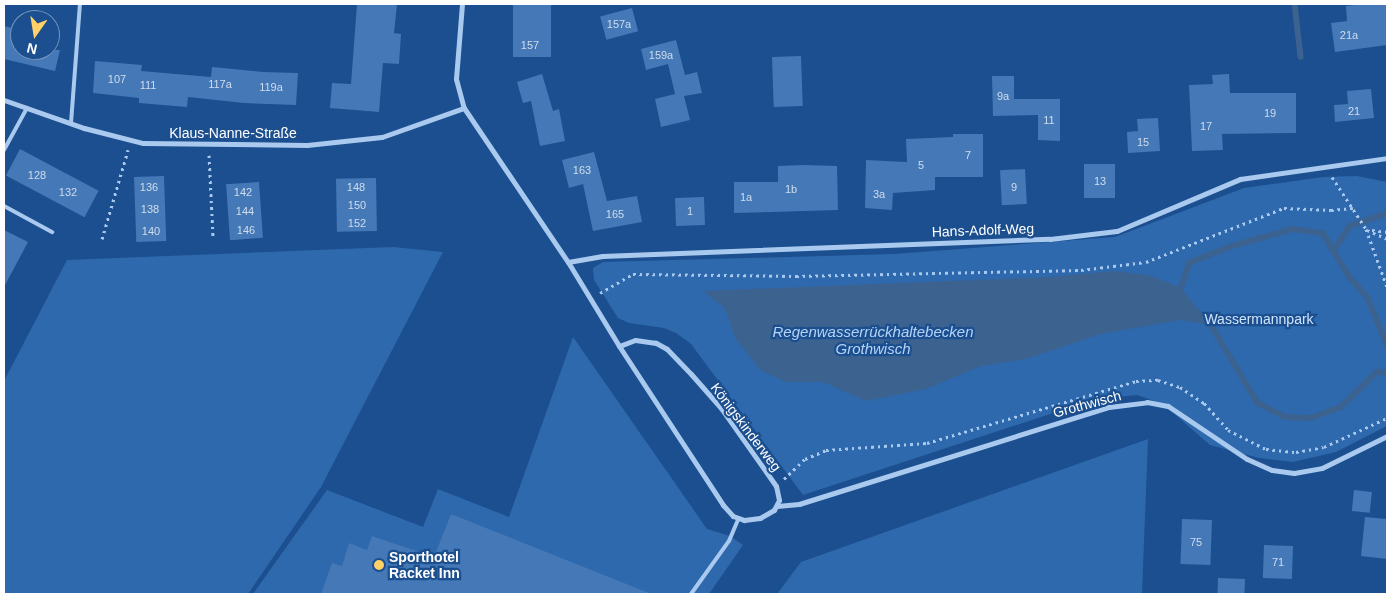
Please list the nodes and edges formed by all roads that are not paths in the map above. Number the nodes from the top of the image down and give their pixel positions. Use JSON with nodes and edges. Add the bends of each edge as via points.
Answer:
{"nodes":[{"id":1,"x":80,"y":4,"type":"edge"},
{"id":2,"x":462,"y":4,"type":"edge"},
{"id":3,"x":4,"y":100,"type":"edge"},
{"id":4,"x":27,"y":108,"type":"junction"},
{"id":5,"x":464,"y":108,"type":"junction"},
{"id":6,"x":71,"y":123,"type":"junction"},
{"id":7,"x":4,"y":150,"type":"edge"},
{"id":8,"x":1387,"y":158,"type":"edge"},
{"id":9,"x":4,"y":206,"type":"edge"},
{"id":10,"x":52,"y":232,"type":"dead end"},
{"id":11,"x":568,"y":262,"type":"junction"},
{"id":12,"x":619,"y":346,"type":"junction"},
{"id":13,"x":1387,"y":436,"type":"edge"},
{"id":14,"x":777,"y":506,"type":"junction"},
{"id":15,"x":739,"y":518,"type":"junction"},
{"id":16,"x":690,"y":594,"type":"edge"}],
"edges":[{"from":1,"to":6,"type":"lane"},
{"from":2,"to":5,"type":"street","via":[[456,78]]},
{"from":3,"to":4,"type":"street","name":"Klaus-Nanne-Straße"},
{"from":4,"to":6,"type":"street","name":"Klaus-Nanne-Straße"},
{"from":4,"to":7,"type":"lane"},
{"from":5,"to":6,"type":"street","name":"Klaus-Nanne-Straße","via":[[382,137],[307,145],[143,144]]},
{"from":5,"to":11,"type":"street"},
{"from":8,"to":11,"type":"street","name":"Hans-Adolf-Weg","via":[[1240,180],[1117,231],[1050,239],[602,256]]},
{"from":9,"to":10,"type":"lane"},
{"from":11,"to":12,"type":"street"},
{"from":12,"to":14,"type":"street","name":"Königskinderweg","via":[[644,340],[667,349],[678,360],[721,408],[763,467],[779,493]]},
{"from":12,"to":15,"type":"street","via":[[723,505]]},
{"from":13,"to":14,"type":"street","name":"Grothwisch","via":[[1322,468],[1294,473],[1272,470],[1247,459],[1168,406],[1147,402],[1109,407],[799,504]]},
{"from":14,"to":15,"type":"street","via":[[760,518]]},
{"from":15,"to":16,"type":"lane","via":[[729,541]]}]}
